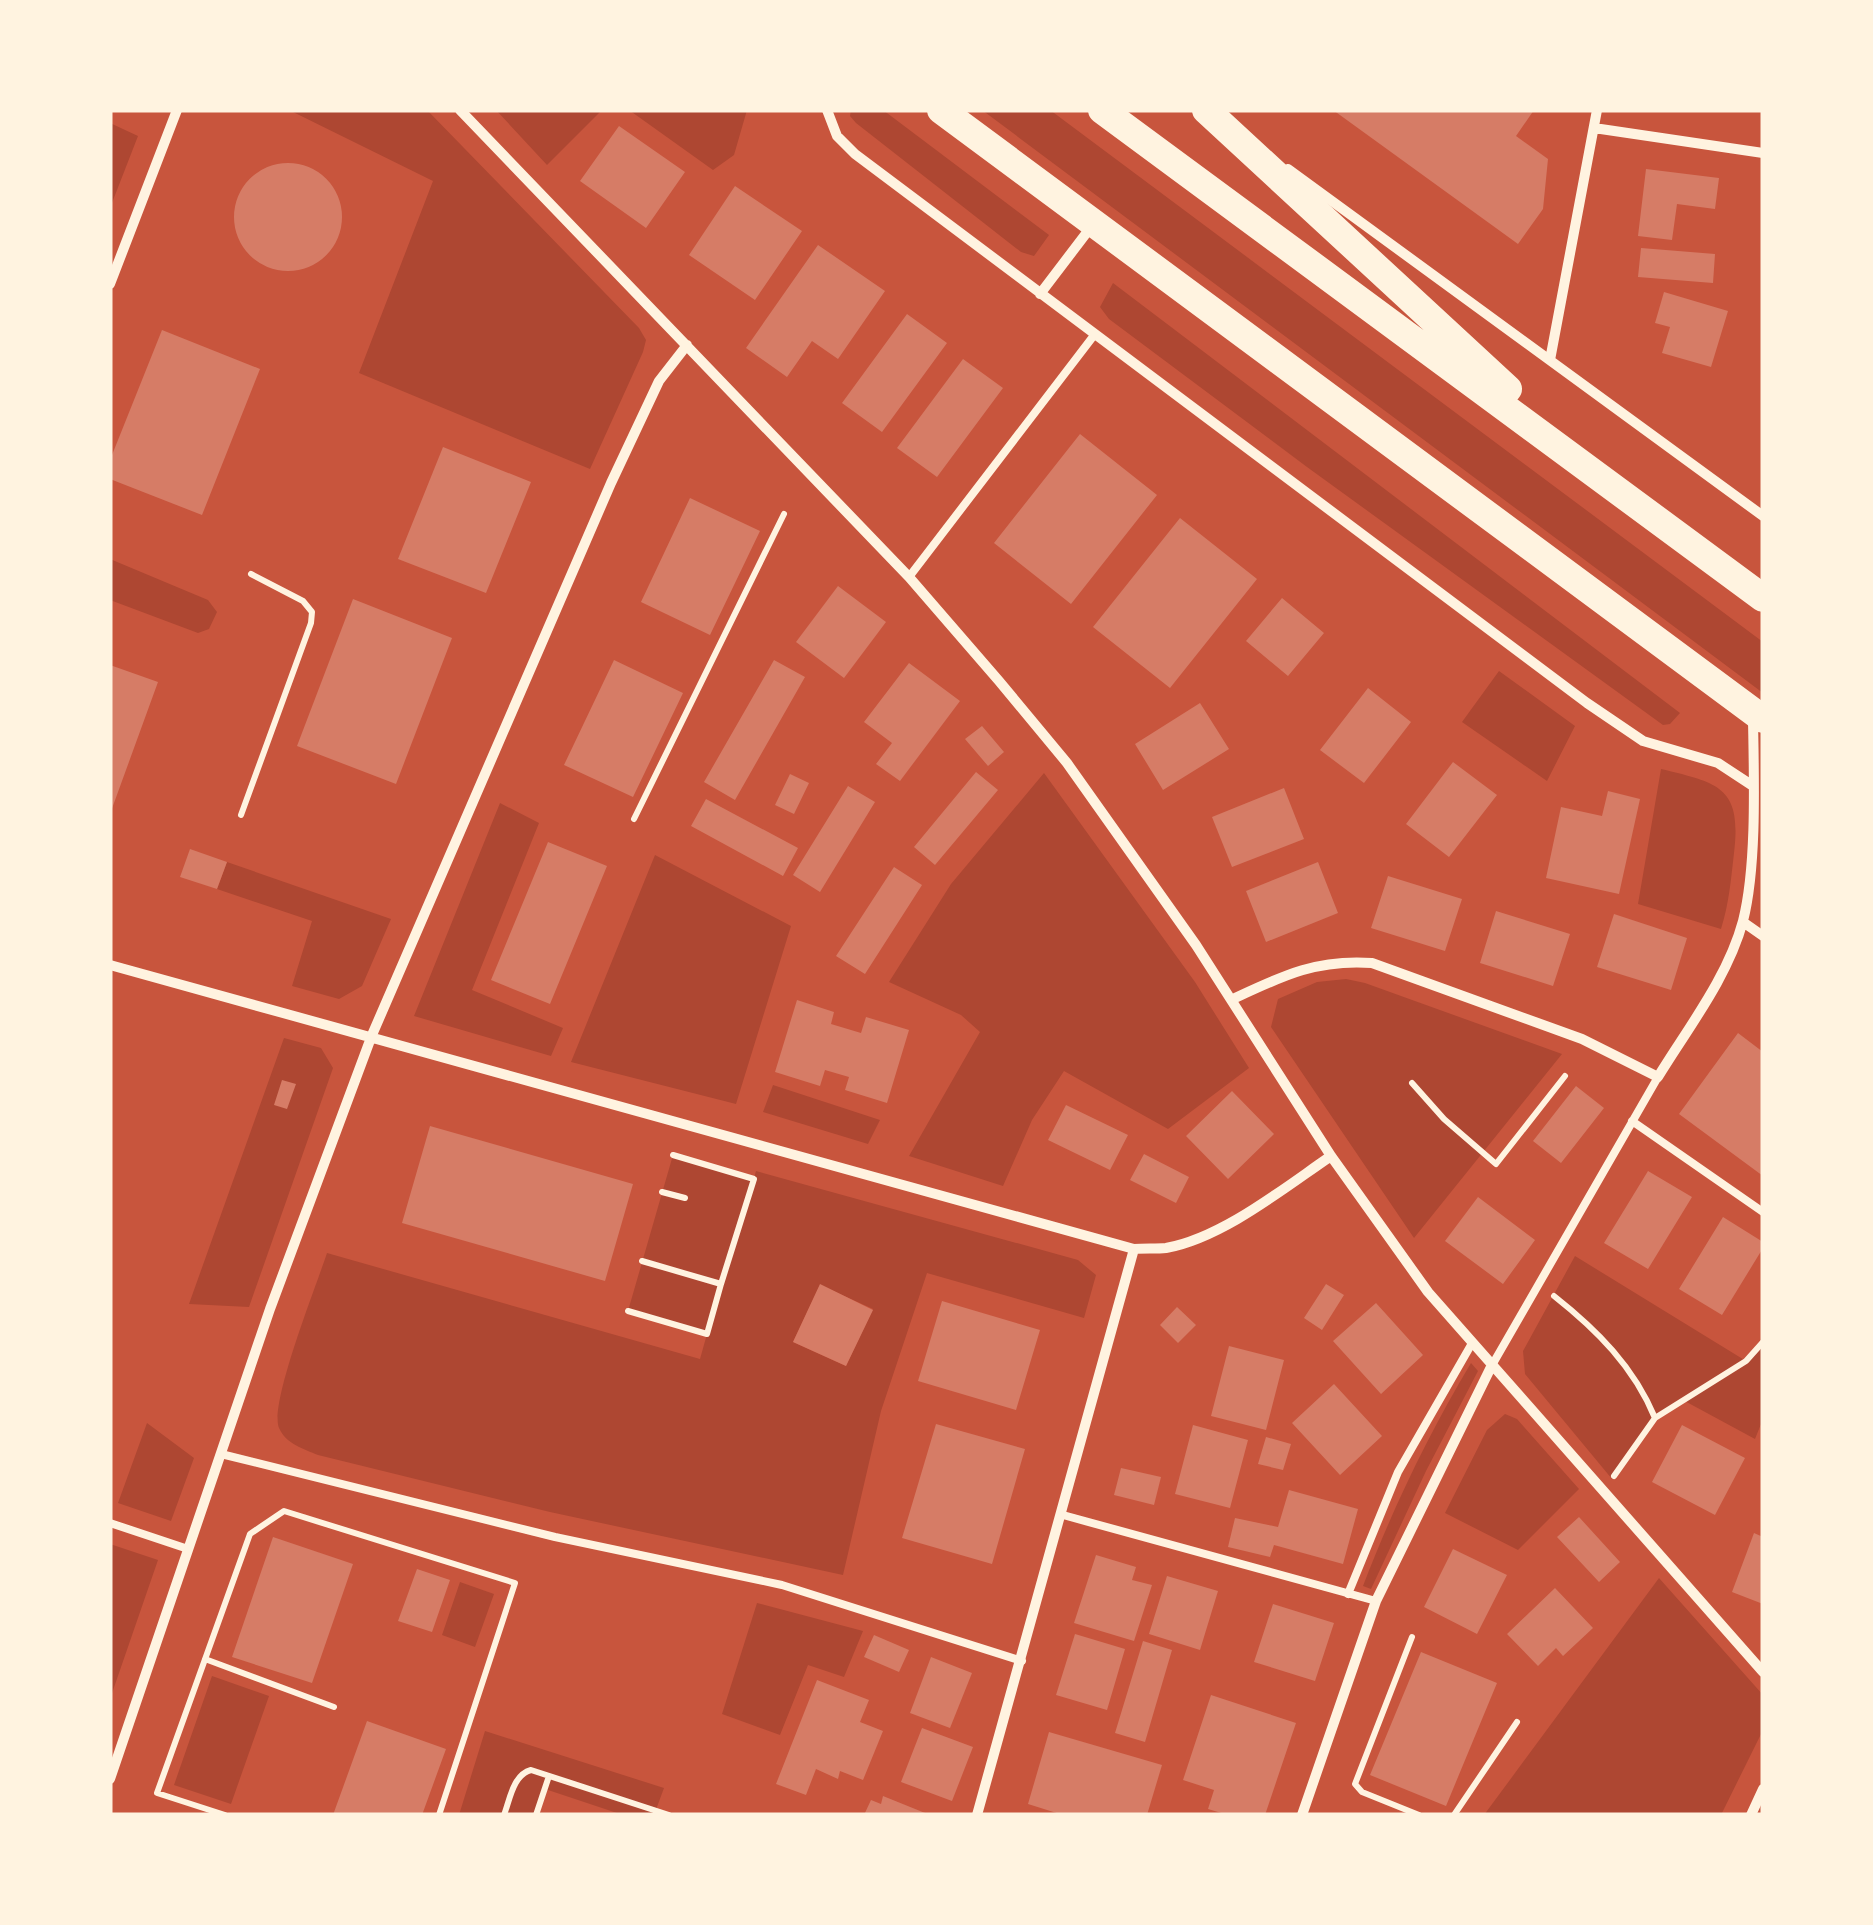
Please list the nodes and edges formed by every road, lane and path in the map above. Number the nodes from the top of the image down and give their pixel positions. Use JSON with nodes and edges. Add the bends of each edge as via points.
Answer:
{"nodes":[{"id":1,"x":177,"y":110,"type":"edge"},
{"id":2,"x":460,"y":110,"type":"edge"},
{"id":3,"x":827,"y":110,"type":"edge"},
{"id":4,"x":941,"y":110,"type":"edge"},
{"id":5,"x":1102,"y":110,"type":"edge"},
{"id":6,"x":1206,"y":110,"type":"edge"},
{"id":7,"x":1597,"y":110,"type":"edge"},
{"id":8,"x":1594,"y":128,"type":"junction"},
{"id":9,"x":1763,"y":153,"type":"edge"},
{"id":10,"x":1094,"y":223,"type":"junction"},
{"id":11,"x":110,"y":284,"type":"edge"},
{"id":12,"x":1040,"y":294,"type":"junction"},
{"id":13,"x":1095,"y":334,"type":"junction"},
{"id":14,"x":687,"y":345,"type":"junction"},
{"id":15,"x":1550,"y":360,"type":"junction"},
{"id":16,"x":1608,"y":481,"type":"junction"},
{"id":17,"x":784,"y":514,"type":"dead end"},
{"id":18,"x":1763,"y":516,"type":"edge"},
{"id":19,"x":251,"y":574,"type":"dead end"},
{"id":20,"x":909,"y":576,"type":"junction"},
{"id":21,"x":1763,"y":598,"type":"edge"},
{"id":22,"x":1758,"y":715,"type":"edge"},
{"id":23,"x":1753,"y":786,"type":"junction"},
{"id":24,"x":241,"y":814,"type":"dead end"},
{"id":25,"x":634,"y":819,"type":"dead end"},
{"id":26,"x":1743,"y":922,"type":"junction"},
{"id":27,"x":1763,"y":936,"type":"edge"},
{"id":28,"x":110,"y":965,"type":"edge"},
{"id":29,"x":1233,"y":999,"type":"junction"},
{"id":30,"x":372,"y":1035,"type":"junction"},
{"id":31,"x":1564,"y":1076,"type":"dead end"},
{"id":32,"x":1658,"y":1077,"type":"junction"},
{"id":33,"x":1412,"y":1083,"type":"dead end"},
{"id":34,"x":1632,"y":1121,"type":"junction"},
{"id":35,"x":673,"y":1156,"type":"dead end"},
{"id":36,"x":1331,"y":1156,"type":"junction"},
{"id":37,"x":662,"y":1192,"type":"dead end"},
{"id":38,"x":685,"y":1198,"type":"dead end"},
{"id":39,"x":1763,"y":1212,"type":"edge"},
{"id":40,"x":1134,"y":1249,"type":"junction"},
{"id":41,"x":642,"y":1262,"type":"dead end"},
{"id":42,"x":1537,"y":1283,"type":"junction"},
{"id":43,"x":721,"y":1284,"type":"junction"},
{"id":44,"x":628,"y":1311,"type":"dead end"},
{"id":45,"x":1763,"y":1342,"type":"edge"},
{"id":46,"x":1471,"y":1345,"type":"junction"},
{"id":47,"x":1491,"y":1367,"type":"junction"},
{"id":48,"x":1655,"y":1418,"type":"junction"},
{"id":49,"x":221,"y":1454,"type":"junction"},
{"id":50,"x":1602,"y":1493,"type":"junction"},
{"id":51,"x":1063,"y":1515,"type":"junction"},
{"id":52,"x":110,"y":1524,"type":"edge"},
{"id":53,"x":188,"y":1549,"type":"junction"},
{"id":54,"x":1348,"y":1594,"type":"junction"},
{"id":55,"x":1376,"y":1601,"type":"junction"},
{"id":56,"x":1412,"y":1637,"type":"dead end"},
{"id":57,"x":205,"y":1659,"type":"junction"},
{"id":58,"x":1022,"y":1662,"type":"junction"},
{"id":59,"x":1763,"y":1672,"type":"edge"},
{"id":60,"x":334,"y":1707,"type":"dead end"},
{"id":61,"x":1517,"y":1722,"type":"dead end"},
{"id":62,"x":549,"y":1776,"type":"junction"},
{"id":63,"x":110,"y":1780,"type":"edge"},
{"id":64,"x":1763,"y":1789,"type":"edge"},
{"id":65,"x":225,"y":1815,"type":"edge"},
{"id":66,"x":439,"y":1815,"type":"edge"},
{"id":67,"x":504,"y":1815,"type":"edge"},
{"id":68,"x":536,"y":1815,"type":"edge"},
{"id":69,"x":669,"y":1815,"type":"edge"},
{"id":70,"x":978,"y":1815,"type":"edge"},
{"id":71,"x":1302,"y":1815,"type":"edge"},
{"id":72,"x":1419,"y":1815,"type":"edge"},
{"id":73,"x":1454,"y":1815,"type":"edge"},
{"id":74,"x":1751,"y":1815,"type":"edge"}],
"edges":[{"from":1,"to":11,"type":"street"},
{"from":2,"to":14,"type":"street"},
{"from":3,"to":12,"type":"street","via":[[837,136],[855,154]]},
{"from":4,"to":10,"type":"highway"},
{"from":5,"to":16,"type":"highway"},
{"from":6,"to":15,"type":"street"},
{"from":6,"to":16,"type":"highway"},
{"from":7,"to":8,"type":"street"},
{"from":8,"to":9,"type":"street"},
{"from":8,"to":15,"type":"street"},
{"from":10,"to":12,"type":"street"},
{"from":10,"to":22,"type":"highway"},
{"from":12,"to":13,"type":"street"},
{"from":13,"to":20,"type":"lane"},
{"from":13,"to":23,"type":"street","via":[[1631,734],[1718,763]]},
{"from":14,"to":20,"type":"street"},
{"from":14,"to":30,"type":"street","via":[[659,380],[611,482]]},
{"from":15,"to":18,"type":"street"},
{"from":16,"to":21,"type":"highway"},
{"from":17,"to":25,"type":"path"},
{"from":19,"to":24,"type":"path","via":[[303,600],[312,623]]},
{"from":20,"to":29,"type":"street","via":[[1067,763]]},
{"from":22,"to":23,"type":"street"},
{"from":23,"to":26,"type":"street"},
{"from":26,"to":27,"type":"street"},
{"from":26,"to":32,"type":"street","via":[[1726,964]]},
{"from":28,"to":30,"type":"street"},
{"from":29,"to":32,"type":"street","via":[[1336,960],[1372,963],[1582,1039]]},
{"from":29,"to":36,"type":"street"},
{"from":30,"to":40,"type":"street"},
{"from":30,"to":49,"type":"street"},
{"from":31,"to":33,"type":"path","via":[[1496,1164]]},
{"from":32,"to":34,"type":"lane"},
{"from":34,"to":39,"type":"lane"},
{"from":34,"to":42,"type":"lane"},
{"from":35,"to":43,"type":"path","via":[[754,1179]]},
{"from":36,"to":40,"type":"street","via":[[1198,1238]]},
{"from":36,"to":46,"type":"street"},
{"from":37,"to":38,"type":"path"},
{"from":40,"to":51,"type":"street"},
{"from":41,"to":43,"type":"path"},
{"from":42,"to":47,"type":"lane"},
{"from":42,"to":48,"type":"path","via":[[1616,1353]]},
{"from":43,"to":44,"type":"path","via":[[707,1334]]},
{"from":45,"to":48,"type":"path","via":[[1746,1362]]},
{"from":46,"to":47,"type":"street"},
{"from":46,"to":54,"type":"lane","via":[[1398,1472]]},
{"from":47,"to":50,"type":"street"},
{"from":47,"to":55,"type":"street"},
{"from":48,"to":50,"type":"path"},
{"from":49,"to":53,"type":"street"},
{"from":49,"to":58,"type":"lane","via":[[782,1586]]},
{"from":50,"to":59,"type":"street"},
{"from":51,"to":54,"type":"lane"},
{"from":51,"to":58,"type":"street"},
{"from":52,"to":53,"type":"lane"},
{"from":53,"to":63,"type":"street"},
{"from":54,"to":55,"type":"lane"},
{"from":55,"to":71,"type":"street"},
{"from":56,"to":72,"type":"path","via":[[1355,1784]]},
{"from":57,"to":60,"type":"path"},
{"from":57,"to":65,"type":"path","via":[[157,1793]]},
{"from":57,"to":66,"type":"path","via":[[250,1534],[284,1510],[515,1583]]},
{"from":58,"to":70,"type":"street"},
{"from":61,"to":73,"type":"path"},
{"from":62,"to":67,"type":"path","via":[[522,1772]]},
{"from":62,"to":68,"type":"path"},
{"from":62,"to":69,"type":"path"},
{"from":64,"to":74,"type":"street"}]}
